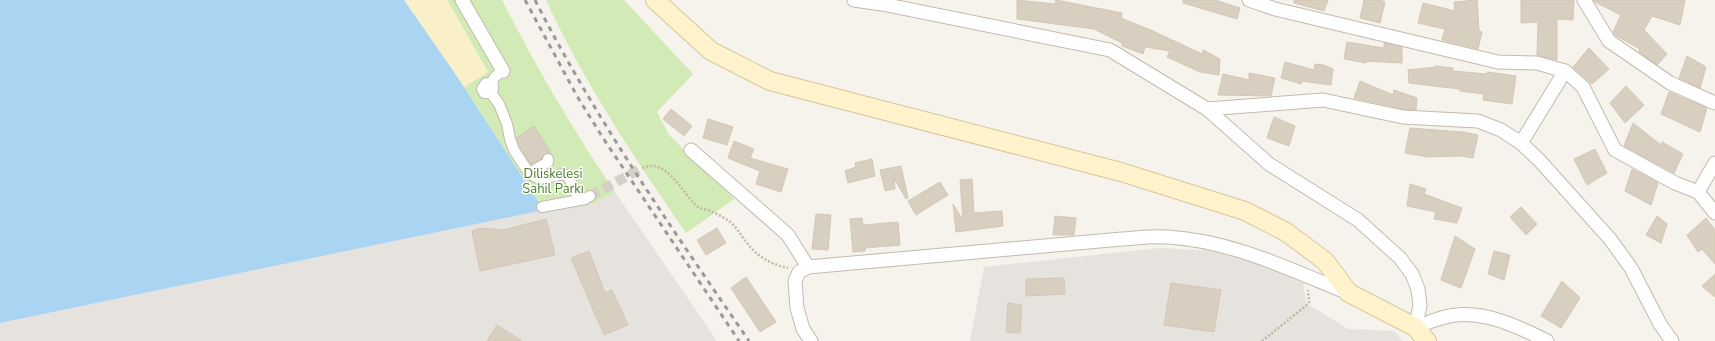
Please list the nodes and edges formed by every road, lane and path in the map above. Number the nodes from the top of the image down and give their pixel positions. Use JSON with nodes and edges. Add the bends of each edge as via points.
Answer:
{"nodes":[{"id":1,"x":462,"y":0,"type":"edge"},
{"id":2,"x":655,"y":0,"type":"edge"},
{"id":3,"x":854,"y":0,"type":"edge"},
{"id":4,"x":1249,"y":0,"type":"edge"},
{"id":5,"x":1584,"y":0,"type":"edge"},
{"id":6,"x":913,"y":5,"type":"edge"},
{"id":7,"x":1565,"y":70,"type":"junction"},
{"id":8,"x":503,"y":71,"type":"joint"},
{"id":9,"x":1715,"y":103,"type":"edge"},
{"id":10,"x":1207,"y":109,"type":"junction"},
{"id":11,"x":509,"y":129,"type":"junction"},
{"id":12,"x":519,"y":136,"type":"dead end"},
{"id":13,"x":1521,"y":143,"type":"junction"},
{"id":14,"x":691,"y":150,"type":"dead end"},
{"id":15,"x":548,"y":159,"type":"dead end"},
{"id":16,"x":1715,"y":163,"type":"edge"},
{"id":17,"x":642,"y":168,"type":"tunnel mouth"},
{"id":18,"x":529,"y":173,"type":"junction"},
{"id":19,"x":1698,"y":192,"type":"junction"},
{"id":20,"x":542,"y":207,"type":"dead end"},
{"id":21,"x":1715,"y":212,"type":"edge"},
{"id":22,"x":808,"y":267,"type":"junction"},
{"id":23,"x":1307,"y":276,"type":"junction"},
{"id":24,"x":1349,"y":293,"type":"junction"},
{"id":25,"x":1415,"y":327,"type":"junction"},
{"id":26,"x":811,"y":341,"type":"edge"},
{"id":27,"x":1262,"y":341,"type":"edge"},
{"id":28,"x":1427,"y":341,"type":"edge"},
{"id":29,"x":1547,"y":341,"type":"edge"},
{"id":30,"x":1672,"y":341,"type":"edge"}],
"edges":[{"from":1,"to":8,"type":"street"},
{"from":2,"to":24,"type":"main road","via":[[711,51],[770,81],[1121,172],[1245,211],[1286,232],[1325,261]]},
{"from":3,"to":6,"type":"street"},
{"from":4,"to":7,"type":"street","via":[[1275,9],[1498,62],[1537,63]]},
{"from":5,"to":9,"type":"street","via":[[1609,41],[1670,84]]},
{"from":6,"to":10,"type":"street","via":[[1110,50]]},
{"from":7,"to":13,"type":"street"},
{"from":7,"to":19,"type":"street","via":[[1583,88],[1615,150],[1675,183]]},
{"from":8,"to":11,"type":"street","via":[[494,77],[491,89]]},
{"from":10,"to":13,"type":"street","via":[[1323,100],[1403,117],[1478,121],[1501,130]]},
{"from":10,"to":25,"type":"street","via":[[1269,164],[1358,220],[1400,258],[1412,274],[1418,289],[1420,306]]},
{"from":11,"to":12,"type":"street"},
{"from":11,"to":18,"type":"street","via":[[512,144]]},
{"from":13,"to":30,"type":"street","via":[[1610,239],[1631,268],[1660,324]]},
{"from":14,"to":22,"type":"street","via":[[788,235]]},
{"from":15,"to":18,"type":"street","via":[[548,162]]},
{"from":16,"to":19,"type":"street"},
{"from":17,"to":22,"type":"path","via":[[651,166],[662,169],[697,207],[718,215],[735,226],[752,249],[771,263],[789,268]]},
{"from":18,"to":20,"type":"street","via":[[549,181],[567,175],[576,195],[588,197]]},
{"from":19,"to":21,"type":"street"},
{"from":22,"to":23,"type":"street","via":[[1167,236],[1217,244],[1258,256]]},
{"from":22,"to":26,"type":"street","via":[[799,272],[795,281],[797,308],[803,329]]},
{"from":23,"to":24,"type":"street"},
{"from":23,"to":27,"type":"path","via":[[1308,304]]},
{"from":24,"to":25,"type":"main road"},
{"from":25,"to":28,"type":"main road"},
{"from":25,"to":29,"type":"street","via":[[1456,315],[1475,315],[1519,327]]}]}
